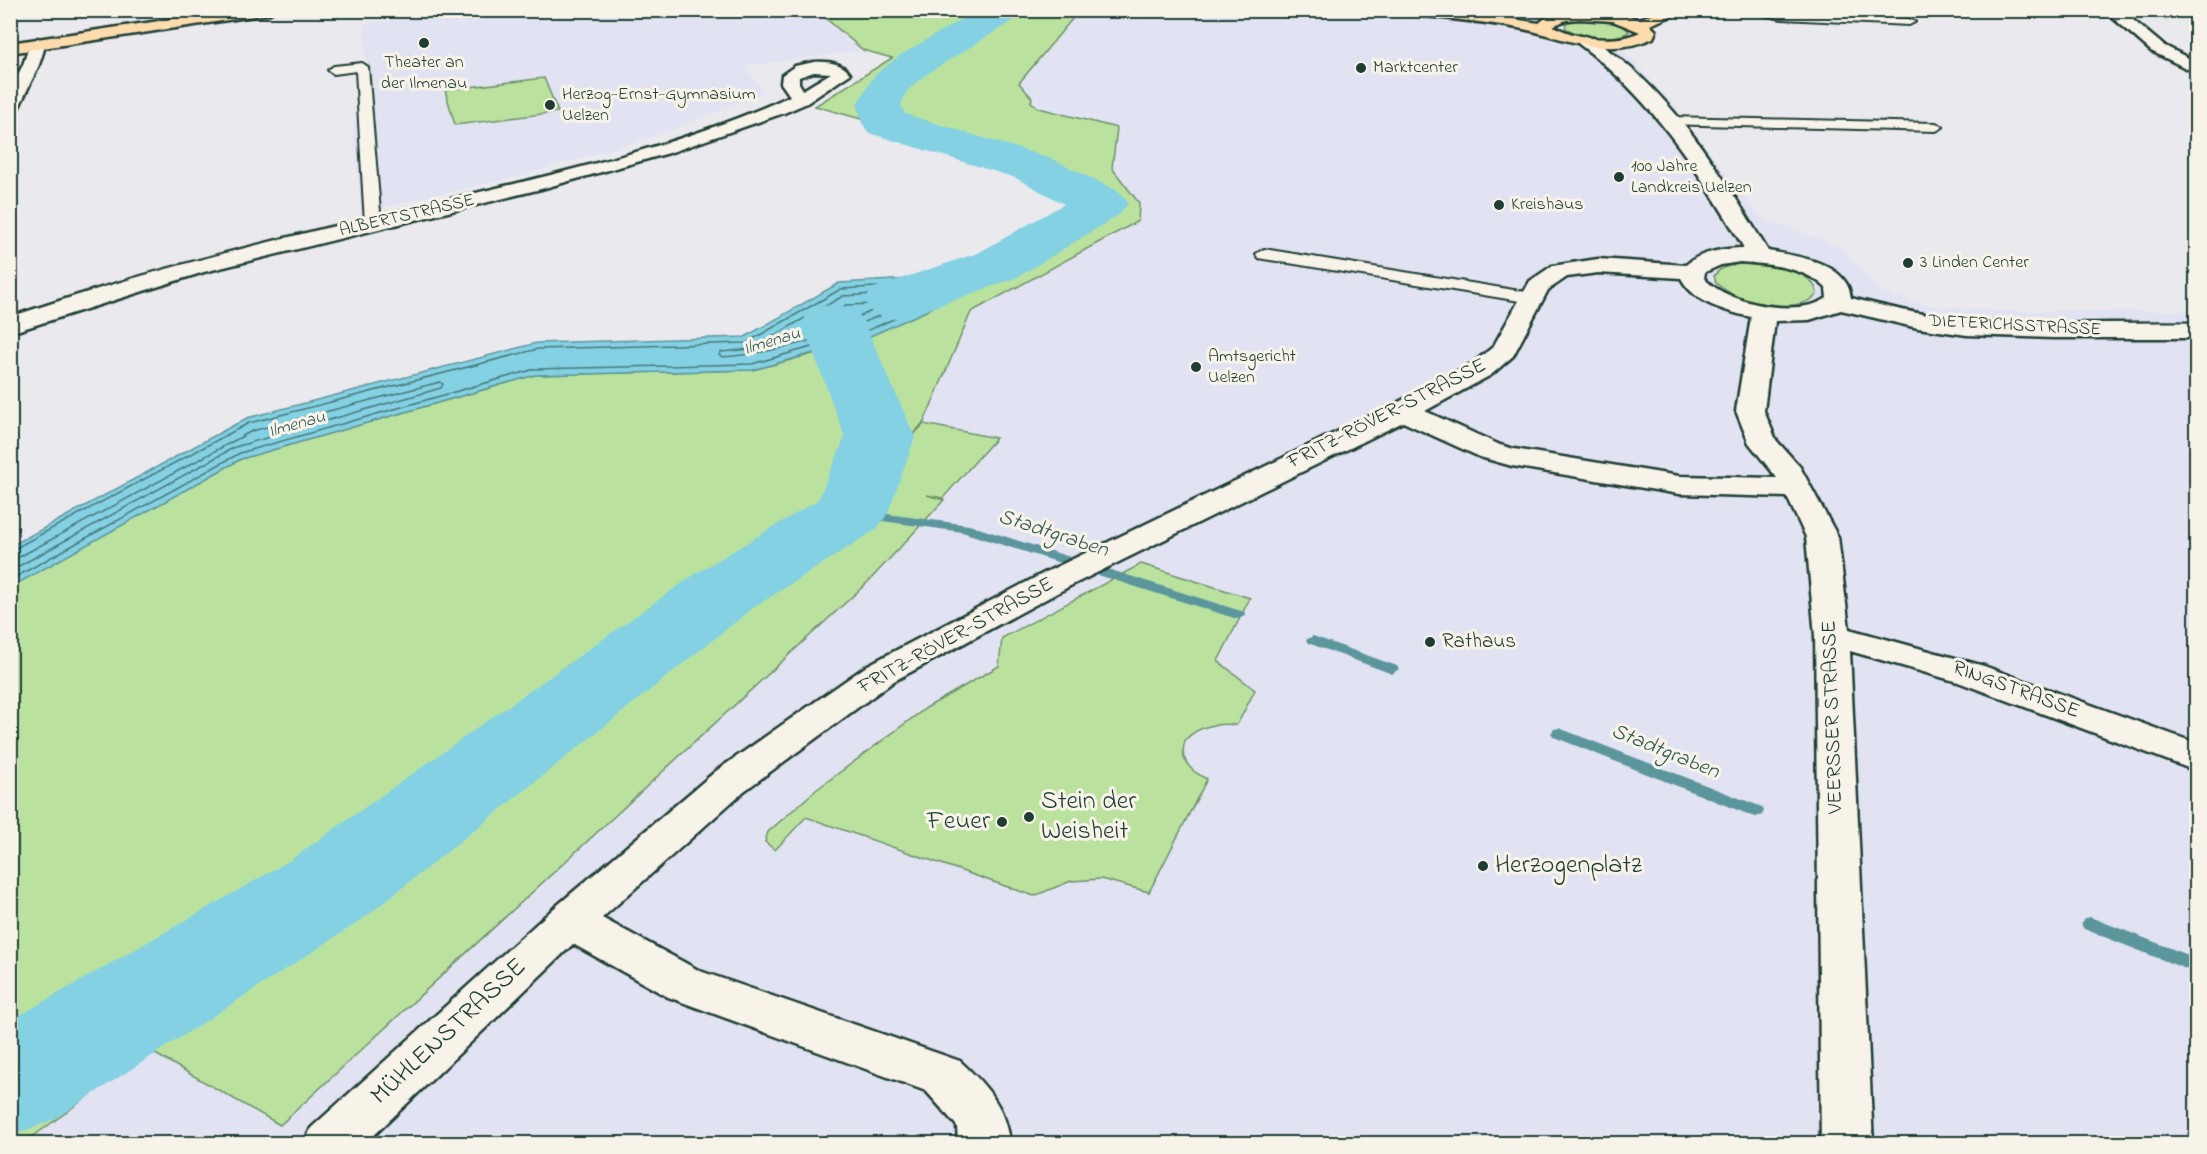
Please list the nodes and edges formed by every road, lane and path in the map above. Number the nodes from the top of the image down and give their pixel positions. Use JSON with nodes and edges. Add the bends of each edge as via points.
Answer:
{"nodes":[{"id":1,"x":268,"y":10,"type":"edge"},
{"id":2,"x":276,"y":10,"type":"edge"},
{"id":3,"x":454,"y":10,"type":"edge"},
{"id":4,"x":1408,"y":10,"type":"edge"},
{"id":5,"x":1413,"y":10,"type":"edge"},
{"id":6,"x":1664,"y":10,"type":"edge"},
{"id":7,"x":1678,"y":10,"type":"edge"},
{"id":8,"x":1743,"y":10,"type":"edge"},
{"id":9,"x":2111,"y":10,"type":"edge"},
{"id":10,"x":422,"y":12,"type":"dead end"},
{"id":11,"x":245,"y":14,"type":"junction"},
{"id":12,"x":1616,"y":18,"type":"junction"},
{"id":13,"x":1909,"y":22,"type":"dead end"},
{"id":14,"x":1550,"y":23,"type":"junction"},
{"id":15,"x":1640,"y":24,"type":"junction"},
{"id":16,"x":1585,"y":40,"type":"junction"},
{"id":17,"x":1624,"y":42,"type":"junction"},
{"id":18,"x":38,"y":44,"type":"junction"},
{"id":19,"x":10,"y":48,"type":"edge"},
{"id":20,"x":2196,"y":68,"type":"edge"},
{"id":21,"x":334,"y":70,"type":"dead end"},
{"id":22,"x":1643,"y":88,"type":"junction"},
{"id":23,"x":801,"y":99,"type":"dead end"},
{"id":24,"x":10,"y":107,"type":"edge"},
{"id":25,"x":1669,"y":121,"type":"junction"},
{"id":26,"x":1936,"y":127,"type":"dead end"},
{"id":27,"x":373,"y":224,"type":"junction"},
{"id":28,"x":1264,"y":254,"type":"dead end"},
{"id":29,"x":1760,"y":256,"type":"junction"},
{"id":30,"x":1692,"y":272,"type":"junction"},
{"id":31,"x":1532,"y":298,"type":"junction"},
{"id":32,"x":1837,"y":302,"type":"junction"},
{"id":33,"x":1764,"y":311,"type":"junction"},
{"id":34,"x":10,"y":326,"type":"edge"},
{"id":35,"x":2196,"y":330,"type":"edge"},
{"id":36,"x":1403,"y":411,"type":"junction"},
{"id":37,"x":1798,"y":488,"type":"junction"},
{"id":38,"x":1832,"y":636,"type":"junction"},
{"id":39,"x":2196,"y":758,"type":"edge"},
{"id":40,"x":569,"y":921,"type":"junction"},
{"id":41,"x":329,"y":1143,"type":"edge"},
{"id":42,"x":984,"y":1143,"type":"edge"},
{"id":43,"x":1847,"y":1143,"type":"edge"}],
"edges":[{"from":1,"to":11,"type":"main road"},
{"from":2,"to":11,"type":"main road"},
{"from":3,"to":10,"type":"lane"},
{"from":4,"to":14,"type":"main road"},
{"from":5,"to":14,"type":"main road"},
{"from":6,"to":12,"type":"main road"},
{"from":7,"to":15,"type":"main road"},
{"from":8,"to":13,"type":"lane","via":[[1782,16]]},
{"from":9,"to":20,"type":"street","via":[[2157,48]]},
{"from":11,"to":18,"type":"main road"},
{"from":12,"to":14,"type":"main road","via":[[1580,15]]},
{"from":12,"to":15,"type":"main road"},
{"from":14,"to":16,"type":"main road","via":[[1560,35]]},
{"from":15,"to":17,"type":"main road","via":[[1647,35]]},
{"from":16,"to":17,"type":"main road"},
{"from":16,"to":22,"type":"street"},
{"from":17,"to":22,"type":"street"},
{"from":18,"to":19,"type":"main road"},
{"from":18,"to":24,"type":"street","via":[[32,65]]},
{"from":21,"to":27,"type":"lane","via":[[362,67]]},
{"from":22,"to":25,"type":"street"},
{"from":23,"to":27,"type":"street","name":"ALBERTSTRASSE","via":[[741,124],[588,171]]},
{"from":25,"to":26,"type":"lane"},
{"from":25,"to":29,"type":"street","via":[[1722,193]]},
{"from":27,"to":34,"type":"street","name":"ALBERTSTRASSE","via":[[164,275]]},
{"from":28,"to":31,"type":"lane"},
{"from":29,"to":30,"type":"street","via":[[1722,256],[1697,265]]},
{"from":29,"to":32,"type":"street","via":[[1794,263],[1822,275],[1838,289]]},
{"from":30,"to":31,"type":"street","name":"FRITZ-RÖVER-STRASSE","via":[[1578,267],[1560,271],[1538,286]]},
{"from":30,"to":33,"type":"street","via":[[1697,285],[1716,298]]},
{"from":31,"to":36,"type":"street","name":"FRITZ-RÖVER-STRASSE","via":[[1504,351],[1482,369]]},
{"from":32,"to":33,"type":"street","via":[[1801,313]]},
{"from":32,"to":35,"type":"street","name":"DIETERICHSSTRASSE","via":[[1966,327]]},
{"from":33,"to":37,"type":"street","name":"VEERSSER STRASSE","via":[[1750,411],[1762,443]]},
{"from":36,"to":37,"type":"street","via":[[1512,457],[1679,485]]},
{"from":36,"to":40,"type":"street","name":"FRITZ-RÖVER-STRASSE","via":[[1058,579],[872,680],[730,781]]},
{"from":37,"to":38,"type":"street","name":"VEERSSER STRASSE","via":[[1822,537]]},
{"from":38,"to":39,"type":"street","name":"RINGSTRASSE","via":[[1892,648],[1957,668]]},
{"from":38,"to":43,"type":"street","name":"VEERSSER STRASSE"},
{"from":40,"to":41,"type":"street","name":"MÜHLENSTRASSE"},
{"from":40,"to":42,"type":"street","via":[[684,984],[943,1076],[970,1104],[980,1121]]}]}
